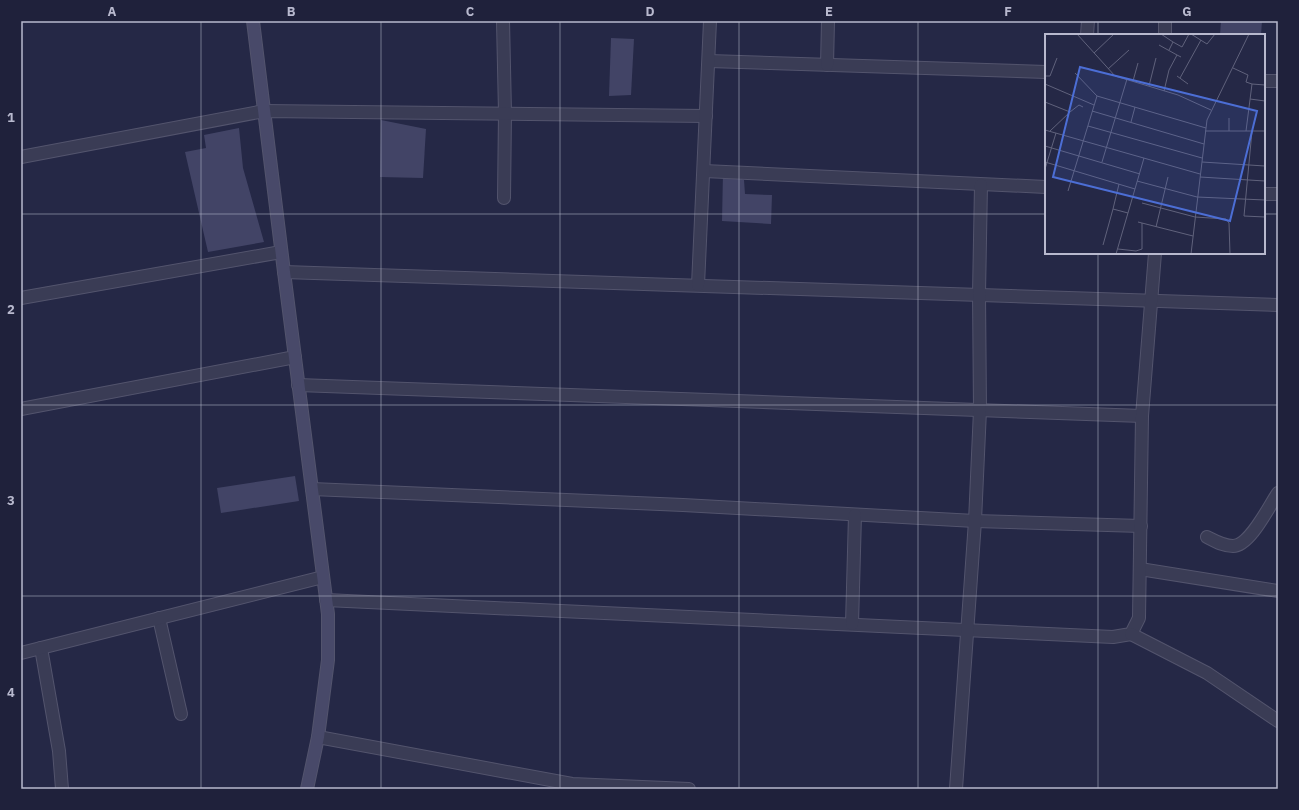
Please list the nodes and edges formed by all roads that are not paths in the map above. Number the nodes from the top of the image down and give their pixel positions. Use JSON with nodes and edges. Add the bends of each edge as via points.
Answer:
{"nodes":[{"id":1,"x":253,"y":21,"type":"edge"},
{"id":2,"x":503,"y":21,"type":"edge"},
{"id":3,"x":710,"y":21,"type":"edge"},
{"id":4,"x":828,"y":21,"type":"edge"},
{"id":5,"x":1088,"y":21,"type":"edge"},
{"id":6,"x":1165,"y":21,"type":"edge"},
{"id":7,"x":1088,"y":34,"type":"edge"},
{"id":8,"x":1165,"y":34,"type":"edge"},
{"id":9,"x":709,"y":61,"type":"junction"},
{"id":10,"x":828,"y":65,"type":"junction"},
{"id":11,"x":1045,"y":72,"type":"edge"},
{"id":12,"x":1265,"y":81,"type":"edge"},
{"id":13,"x":1278,"y":81,"type":"edge"},
{"id":14,"x":264,"y":111,"type":"junction"},
{"id":15,"x":505,"y":113,"type":"junction"},
{"id":16,"x":706,"y":116,"type":"junction"},
{"id":17,"x":21,"y":157,"type":"edge"},
{"id":18,"x":704,"y":171,"type":"junction"},
{"id":19,"x":982,"y":185,"type":"junction"},
{"id":20,"x":1045,"y":187,"type":"edge"},
{"id":21,"x":1265,"y":194,"type":"edge"},
{"id":22,"x":1278,"y":194,"type":"edge"},
{"id":23,"x":504,"y":198,"type":"dead end"},
{"id":24,"x":281,"y":252,"type":"junction"},
{"id":25,"x":1155,"y":254,"type":"edge"},
{"id":26,"x":284,"y":272,"type":"junction"},
{"id":27,"x":698,"y":285,"type":"junction"},
{"id":28,"x":979,"y":294,"type":"junction"},
{"id":29,"x":21,"y":298,"type":"edge"},
{"id":30,"x":1152,"y":300,"type":"junction"},
{"id":31,"x":1278,"y":305,"type":"edge"},
{"id":32,"x":295,"y":357,"type":"junction"},
{"id":33,"x":298,"y":385,"type":"junction"},
{"id":34,"x":21,"y":409,"type":"edge"},
{"id":35,"x":980,"y":410,"type":"junction"},
{"id":36,"x":1142,"y":416,"type":"junction"},
{"id":37,"x":312,"y":489,"type":"junction"},
{"id":38,"x":1278,"y":493,"type":"edge"},
{"id":39,"x":855,"y":515,"type":"junction"},
{"id":40,"x":975,"y":521,"type":"junction"},
{"id":41,"x":1141,"y":526,"type":"junction"},
{"id":42,"x":1206,"y":537,"type":"dead end"},
{"id":43,"x":1140,"y":569,"type":"junction"},
{"id":44,"x":323,"y":577,"type":"junction"},
{"id":45,"x":1278,"y":591,"type":"edge"},
{"id":46,"x":326,"y":600,"type":"junction"},
{"id":47,"x":159,"y":618,"type":"junction"},
{"id":48,"x":852,"y":624,"type":"junction"},
{"id":49,"x":968,"y":630,"type":"junction"},
{"id":50,"x":1131,"y":634,"type":"junction"},
{"id":51,"x":41,"y":648,"type":"junction"},
{"id":52,"x":21,"y":652,"type":"edge"},
{"id":53,"x":181,"y":714,"type":"dead end"},
{"id":54,"x":1278,"y":721,"type":"edge"},
{"id":55,"x":318,"y":737,"type":"junction"},
{"id":56,"x":62,"y":789,"type":"edge"},
{"id":57,"x":307,"y":789,"type":"edge"},
{"id":58,"x":681,"y":789,"type":"edge"},
{"id":59,"x":956,"y":789,"type":"edge"}],
"edges":[{"from":1,"to":14,"type":"street"},
{"from":2,"to":15,"type":"street"},
{"from":3,"to":9,"type":"street"},
{"from":4,"to":10,"type":"street"},
{"from":5,"to":7,"type":"street"},
{"from":6,"to":8,"type":"street"},
{"from":9,"to":10,"type":"street"},
{"from":9,"to":16,"type":"street"},
{"from":10,"to":11,"type":"street"},
{"from":12,"to":13,"type":"street"},
{"from":14,"to":15,"type":"street"},
{"from":14,"to":17,"type":"street"},
{"from":14,"to":24,"type":"street"},
{"from":15,"to":16,"type":"street"},
{"from":15,"to":23,"type":"street"},
{"from":16,"to":18,"type":"street"},
{"from":18,"to":19,"type":"street"},
{"from":18,"to":27,"type":"street"},
{"from":19,"to":20,"type":"street"},
{"from":19,"to":28,"type":"street"},
{"from":21,"to":22,"type":"street"},
{"from":24,"to":26,"type":"street"},
{"from":24,"to":29,"type":"street"},
{"from":25,"to":30,"type":"street"},
{"from":26,"to":27,"type":"street"},
{"from":26,"to":32,"type":"street"},
{"from":27,"to":28,"type":"street"},
{"from":28,"to":30,"type":"street"},
{"from":28,"to":35,"type":"street"},
{"from":30,"to":31,"type":"street"},
{"from":30,"to":36,"type":"street"},
{"from":32,"to":33,"type":"street"},
{"from":32,"to":34,"type":"street"},
{"from":33,"to":35,"type":"street"},
{"from":33,"to":37,"type":"street"},
{"from":35,"to":36,"type":"street"},
{"from":35,"to":40,"type":"street"},
{"from":36,"to":41,"type":"street"},
{"from":37,"to":39,"type":"street"},
{"from":37,"to":44,"type":"street"},
{"from":38,"to":42,"type":"street","via":[[1243,543],[1234,546]]},
{"from":39,"to":40,"type":"street"},
{"from":39,"to":48,"type":"street"},
{"from":40,"to":41,"type":"street"},
{"from":40,"to":49,"type":"street"},
{"from":41,"to":43,"type":"street"},
{"from":43,"to":45,"type":"street"},
{"from":43,"to":50,"type":"street","via":[[1139,618]]},
{"from":44,"to":46,"type":"street"},
{"from":44,"to":47,"type":"street"},
{"from":46,"to":48,"type":"street"},
{"from":46,"to":55,"type":"street","via":[[328,660]]},
{"from":47,"to":51,"type":"street"},
{"from":47,"to":53,"type":"street"},
{"from":48,"to":49,"type":"street"},
{"from":49,"to":50,"type":"street","via":[[1112,637]]},
{"from":49,"to":59,"type":"street"},
{"from":50,"to":54,"type":"street","via":[[1207,673]]},
{"from":51,"to":52,"type":"street"},
{"from":51,"to":56,"type":"street","via":[[59,752]]},
{"from":55,"to":57,"type":"street"},
{"from":55,"to":58,"type":"street","via":[[572,784]]}]}
